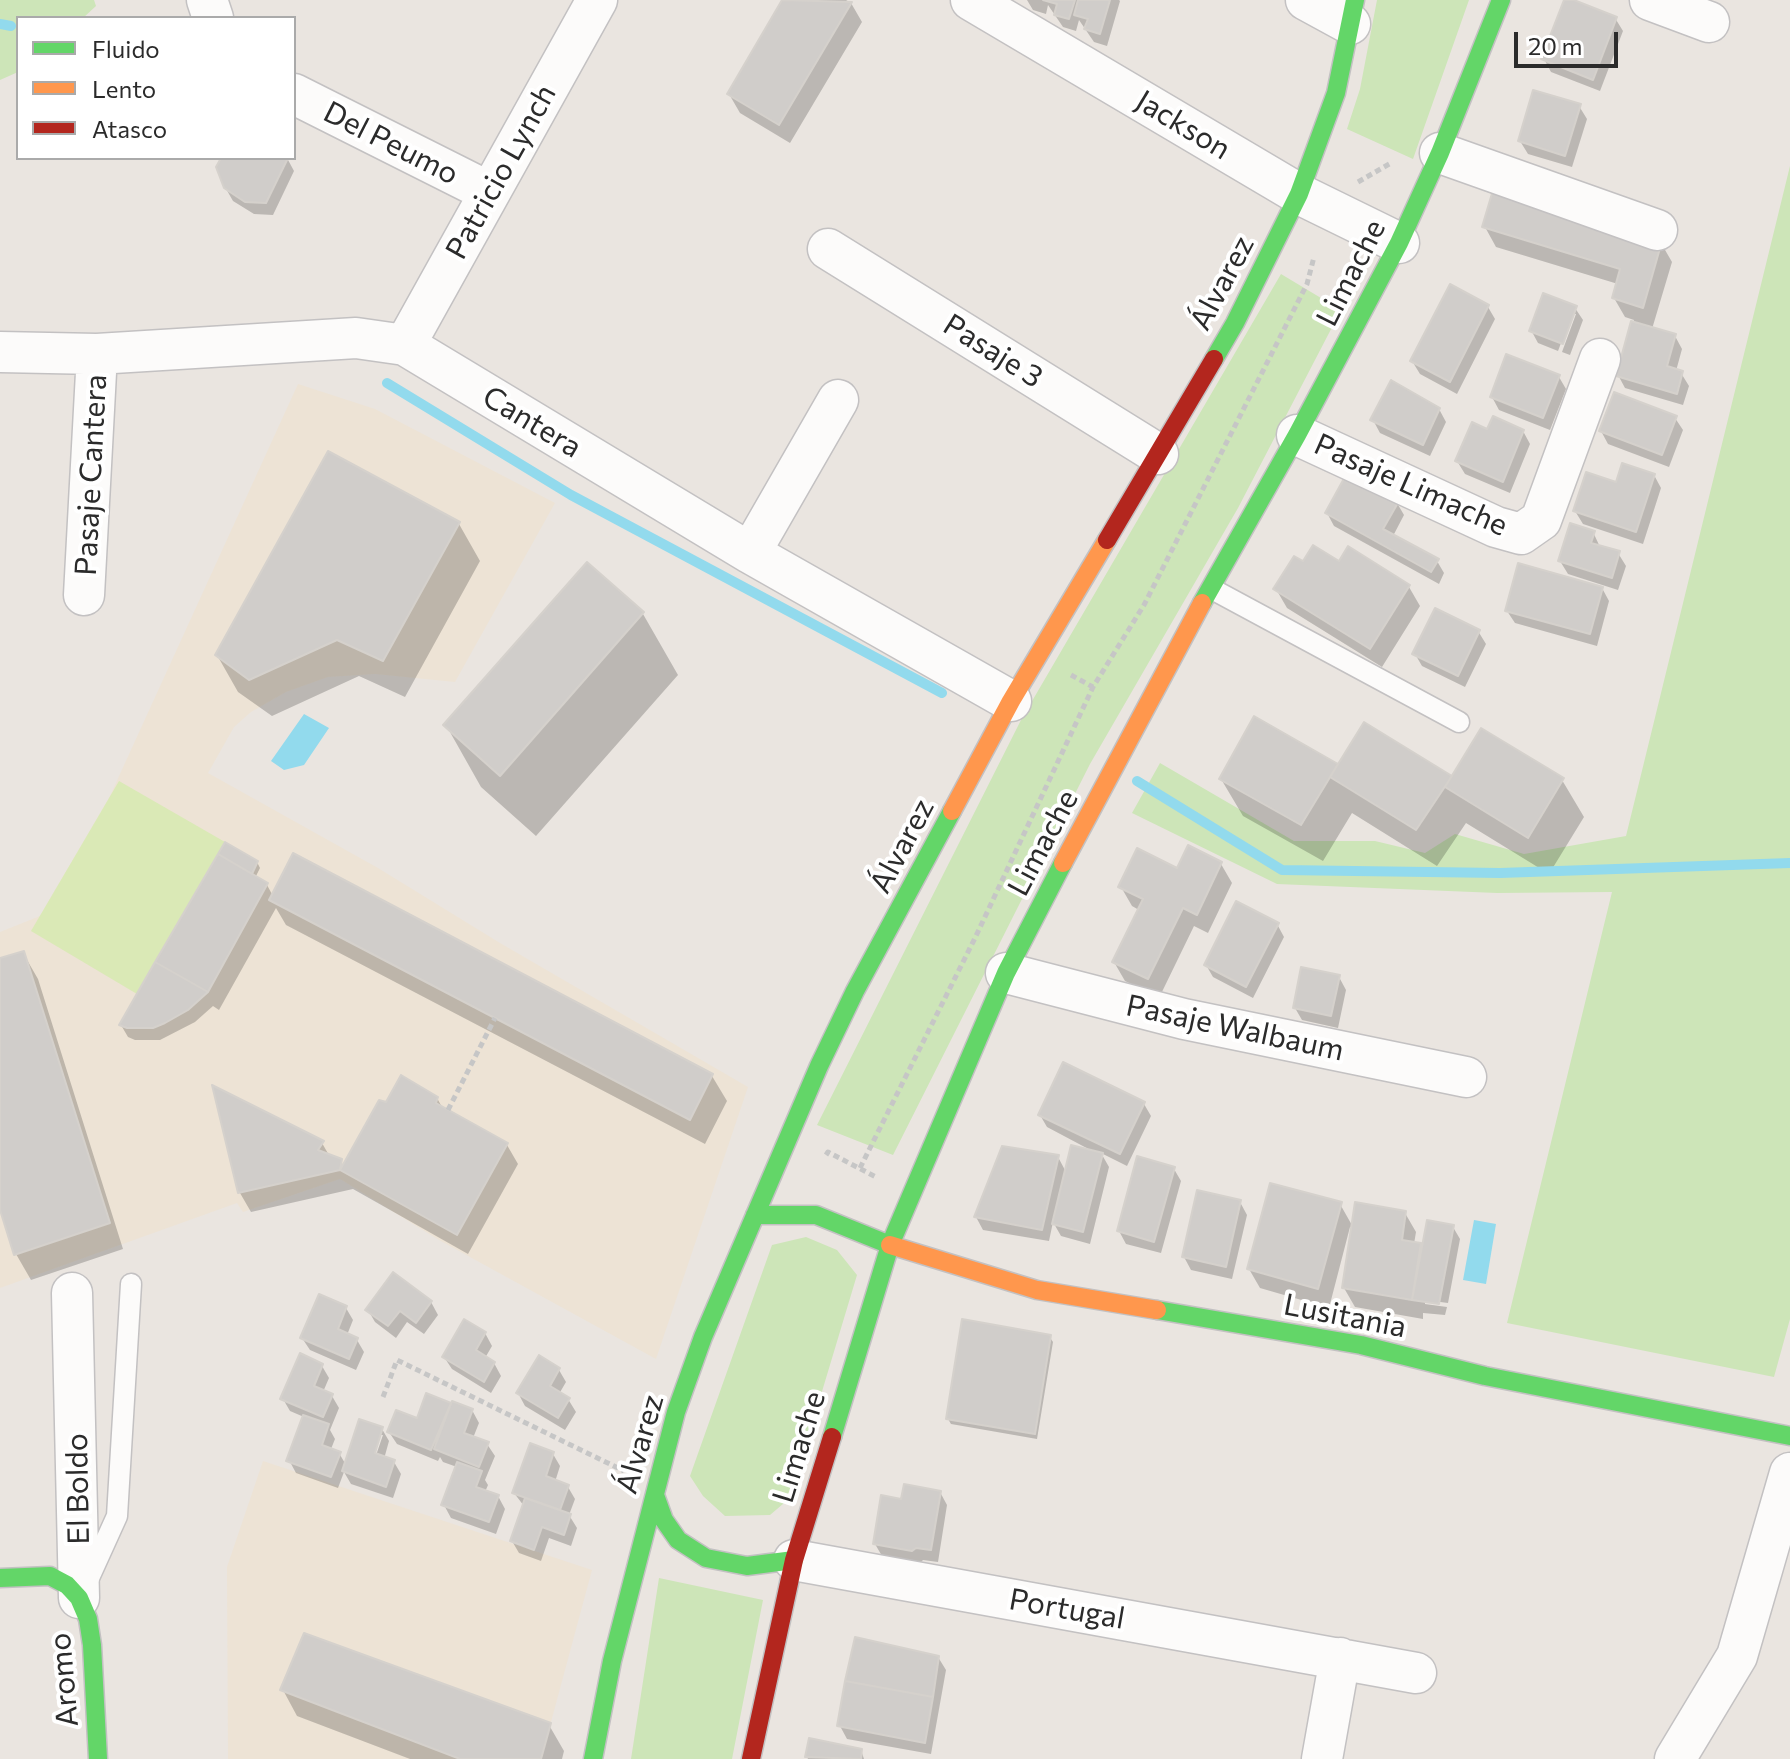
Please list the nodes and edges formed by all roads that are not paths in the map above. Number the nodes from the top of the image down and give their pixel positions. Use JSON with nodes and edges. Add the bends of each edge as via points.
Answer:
{"nodes":[{"id":1,"x":597,"y":0,"type":"edge"},
{"id":2,"x":971,"y":0,"type":"edge"},
{"id":3,"x":1306,"y":0,"type":"edge"},
{"id":4,"x":1501,"y":0,"type":"edge"},
{"id":5,"x":1650,"y":0,"type":"edge"},
{"id":6,"x":1352,"y":12,"type":"edge"},
{"id":7,"x":1709,"y":22,"type":"dead end"},
{"id":8,"x":296,"y":95,"type":"edge"},
{"id":9,"x":1440,"y":153,"type":"junction"},
{"id":10,"x":489,"y":192,"type":"junction"},
{"id":11,"x":1316,"y":202,"type":"junction"},
{"id":12,"x":1657,"y":230,"type":"dead end"},
{"id":13,"x":1399,"y":243,"type":"junction"},
{"id":14,"x":828,"y":249,"type":"dead end"},
{"id":15,"x":405,"y":345,"type":"junction"},
{"id":16,"x":0,"y":352,"type":"edge"},
{"id":17,"x":97,"y":354,"type":"junction"},
{"id":18,"x":1600,"y":359,"type":"dead end"},
{"id":19,"x":838,"y":400,"type":"dead end"},
{"id":20,"x":1297,"y":435,"type":"junction"},
{"id":21,"x":1158,"y":454,"type":"junction"},
{"id":22,"x":750,"y":553,"type":"junction"},
{"id":23,"x":1212,"y":589,"type":"junction"},
{"id":24,"x":84,"y":595,"type":"dead end"},
{"id":25,"x":1011,"y":701,"type":"junction"},
{"id":26,"x":1459,"y":722,"type":"dead end"},
{"id":27,"x":1006,"y":973,"type":"junction"},
{"id":28,"x":1466,"y":1077,"type":"dead end"},
{"id":29,"x":755,"y":1215,"type":"junction"},
{"id":30,"x":890,"y":1245,"type":"junction"},
{"id":31,"x":131,"y":1284,"type":"dead end"},
{"id":32,"x":72,"y":1293,"type":"dead end"},
{"id":33,"x":1790,"y":1436,"type":"edge"},
{"id":34,"x":1790,"y":1473,"type":"edge"},
{"id":35,"x":656,"y":1491,"type":"junction"},
{"id":36,"x":794,"y":1560,"type":"junction"},
{"id":37,"x":0,"y":1578,"type":"edge"},
{"id":38,"x":79,"y":1598,"type":"junction"},
{"id":39,"x":1340,"y":1658,"type":"junction"},
{"id":40,"x":1416,"y":1673,"type":"dead end"},
{"id":41,"x":98,"y":1759,"type":"edge"},
{"id":42,"x":593,"y":1759,"type":"edge"},
{"id":43,"x":751,"y":1759,"type":"edge"},
{"id":44,"x":1322,"y":1759,"type":"edge"},
{"id":45,"x":1675,"y":1759,"type":"edge"}],
"edges":[{"from":1,"to":10,"type":"street","name":"Patricio Lynch"},
{"from":2,"to":11,"type":"street","name":"Jackson"},
{"from":3,"to":6,"type":"street"},
{"from":4,"to":9,"type":"main road","name":"Limache"},
{"from":5,"to":7,"type":"street"},
{"from":6,"to":11,"type":"main road","name":"Álvarez"},
{"from":8,"to":10,"type":"street","name":"Del Peumo"},
{"from":9,"to":12,"type":"street"},
{"from":9,"to":13,"type":"main road","name":"Limache"},
{"from":10,"to":15,"type":"street","name":"Patricio Lynch"},
{"from":11,"to":13,"type":"street","name":"Jackson"},
{"from":11,"to":21,"type":"main road","name":"Álvarez","via":[[1235,323]]},
{"from":13,"to":20,"type":"main road","name":"Limache"},
{"from":14,"to":21,"type":"street","name":"Pasaje 3"},
{"from":15,"to":17,"type":"street","name":"Cantera","via":[[356,338]]},
{"from":15,"to":22,"type":"street","name":"Cantera"},
{"from":16,"to":17,"type":"street","name":"Cantera"},
{"from":17,"to":24,"type":"street","name":"Pasaje Cantera"},
{"from":18,"to":20,"type":"street","name":"Pasaje Limache","via":[[1541,520],[1521,534]]},
{"from":19,"to":22,"type":"street"},
{"from":20,"to":23,"type":"main road","name":"Limache"},
{"from":21,"to":25,"type":"main road","name":"Álvarez"},
{"from":22,"to":25,"type":"street","name":"Cantera"},
{"from":23,"to":26,"type":"lane"},
{"from":23,"to":27,"type":"main road","name":"Limache"},
{"from":25,"to":29,"type":"main road","name":"Álvarez","via":[[855,991]]},
{"from":27,"to":28,"type":"street","name":"Pasaje Walbaum","via":[[1184,1019]]},
{"from":27,"to":30,"type":"main road","name":"Limache"},
{"from":29,"to":30,"type":"main road","name":"Lusitania","via":[[816,1215]]},
{"from":29,"to":35,"type":"main road","name":"Álvarez","via":[[676,1412]]},
{"from":30,"to":33,"type":"main road","name":"Lusitania","via":[[1037,1290],[1361,1345],[1485,1376]]},
{"from":30,"to":36,"type":"main road","name":"Limache"},
{"from":31,"to":38,"type":"lane","via":[[117,1516]]},
{"from":32,"to":38,"type":"street","name":"El Boldo"},
{"from":34,"to":45,"type":"street","via":[[1737,1656]]},
{"from":35,"to":36,"type":"main road","via":[[664,1520],[678,1540],[706,1558],[747,1566]]},
{"from":35,"to":42,"type":"main road","name":"Álvarez"},
{"from":36,"to":39,"type":"street","name":"Portugal"},
{"from":36,"to":43,"type":"main road","name":"Limache"},
{"from":37,"to":38,"type":"main road","name":"El Boldo","via":[[50,1576]]},
{"from":38,"to":41,"type":"main road","name":"Aromo","via":[[92,1645]]},
{"from":39,"to":40,"type":"street","name":"Portugal"},
{"from":39,"to":44,"type":"street"}]}
